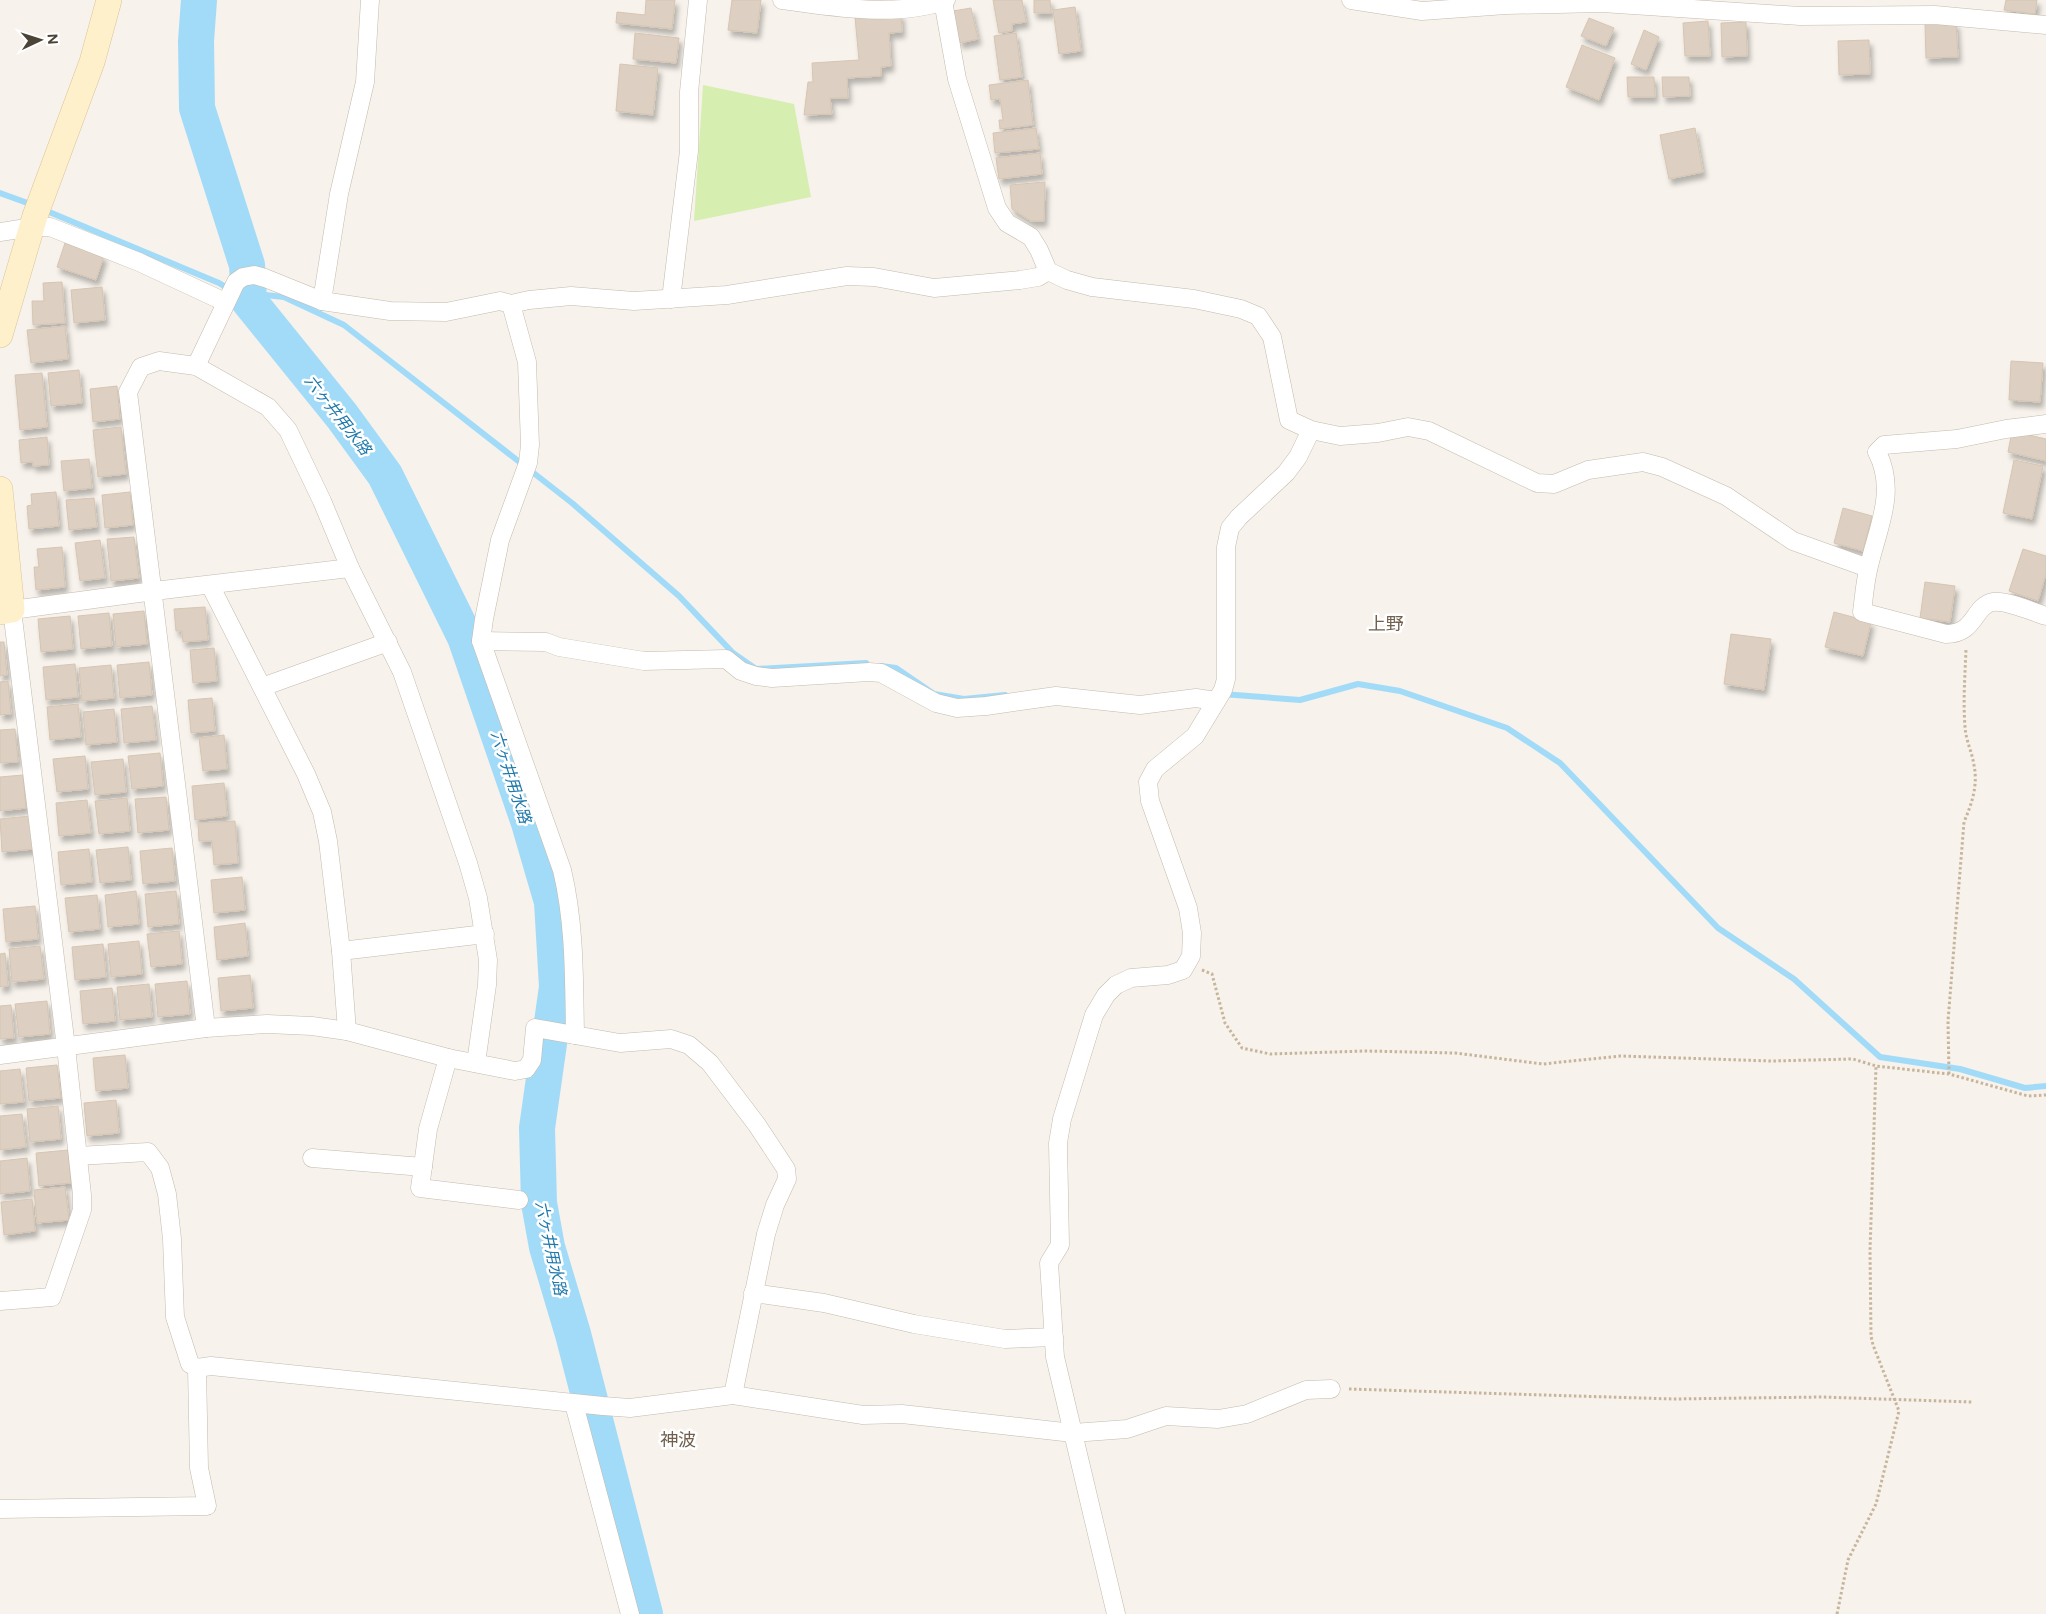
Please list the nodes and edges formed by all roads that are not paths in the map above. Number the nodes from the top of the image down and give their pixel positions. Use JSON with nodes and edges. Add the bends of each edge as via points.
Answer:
{"nodes":[{"id":1,"x":109,"y":0,"type":"edge"},
{"id":2,"x":370,"y":0,"type":"edge"},
{"id":3,"x":698,"y":0,"type":"edge"},
{"id":4,"x":782,"y":0,"type":"edge"},
{"id":5,"x":1351,"y":0,"type":"edge"},
{"id":6,"x":938,"y":1,"type":"edge"},
{"id":7,"x":1604,"y":2,"type":"edge"},
{"id":8,"x":2046,"y":25,"type":"edge"},
{"id":9,"x":37,"y":213,"type":"junction"},
{"id":10,"x":0,"y":232,"type":"edge"},
{"id":11,"x":1048,"y":271,"type":"junction"},
{"id":12,"x":237,"y":287,"type":"junction"},
{"id":13,"x":671,"y":299,"type":"junction"},
{"id":14,"x":322,"y":301,"type":"junction"},
{"id":15,"x":511,"y":304,"type":"junction"},
{"id":16,"x":0,"y":335,"type":"edge"},
{"id":17,"x":196,"y":366,"type":"junction"},
{"id":18,"x":2046,"y":424,"type":"edge"},
{"id":19,"x":1311,"y":430,"type":"junction"},
{"id":20,"x":0,"y":489,"type":"edge"},
{"id":21,"x":350,"y":568,"type":"junction"},
{"id":22,"x":1868,"y":568,"type":"junction"},
{"id":23,"x":210,"y":585,"type":"junction"},
{"id":24,"x":154,"y":591,"type":"junction"},
{"id":25,"x":6,"y":611,"type":"edge"},
{"id":26,"x":2046,"y":616,"type":"edge"},
{"id":27,"x":481,"y":641,"type":"junction"},
{"id":28,"x":388,"y":642,"type":"junction"},
{"id":29,"x":262,"y":687,"type":"junction"},
{"id":30,"x":1219,"y":697,"type":"junction"},
{"id":31,"x":485,"y":934,"type":"junction"},
{"id":32,"x":341,"y":950,"type":"junction"},
{"id":33,"x":206,"y":1028,"type":"junction"},
{"id":34,"x":347,"y":1031,"type":"junction"},
{"id":35,"x":561,"y":1032,"type":"junction"},
{"id":36,"x":66,"y":1047,"type":"junction"},
{"id":37,"x":0,"y":1055,"type":"edge"},
{"id":38,"x":448,"y":1058,"type":"junction"},
{"id":39,"x":476,"y":1064,"type":"junction"},
{"id":40,"x":78,"y":1156,"type":"junction"},
{"id":41,"x":312,"y":1158,"type":"dead end"},
{"id":42,"x":423,"y":1167,"type":"junction"},
{"id":43,"x":519,"y":1200,"type":"dead end"},
{"id":44,"x":753,"y":1293,"type":"junction"},
{"id":45,"x":0,"y":1302,"type":"edge"},
{"id":46,"x":1054,"y":1337,"type":"junction"},
{"id":47,"x":197,"y":1368,"type":"junction"},
{"id":48,"x":1330,"y":1389,"type":"road end"},
{"id":49,"x":733,"y":1395,"type":"junction"},
{"id":50,"x":578,"y":1404,"type":"junction"},
{"id":51,"x":1073,"y":1433,"type":"junction"},
{"id":52,"x":0,"y":1509,"type":"edge"},
{"id":53,"x":630,"y":1614,"type":"edge"},
{"id":54,"x":1116,"y":1614,"type":"edge"}],
"edges":[{"from":1,"to":9,"type":"street","via":[[92,62]]},
{"from":2,"to":14,"type":"street","via":[[366,82],[339,194]]},
{"from":3,"to":13,"type":"street","via":[[689,92],[689,150]]},
{"from":4,"to":6,"type":"street","via":[[823,6],[903,10]]},
{"from":5,"to":7,"type":"street","via":[[1422,11],[1506,4]]},
{"from":6,"to":11,"type":"street","via":[[957,79],[997,208],[1008,223],[1031,237]]},
{"from":7,"to":8,"type":"street","via":[[1800,16],[1935,14]]},
{"from":9,"to":10,"type":"street"},
{"from":9,"to":12,"type":"street","via":[[50,227],[139,262]]},
{"from":9,"to":16,"type":"street"},
{"from":11,"to":13,"type":"street","via":[[1038,277],[1020,280],[934,288],[874,276],[847,276],[727,295]]},
{"from":11,"to":19,"type":"street","via":[[1092,287],[1194,299],[1258,316],[1272,337],[1289,420]]},
{"from":12,"to":14,"type":"street","via":[[265,278]]},
{"from":12,"to":17,"type":"street"},
{"from":13,"to":15,"type":"street","via":[[634,301],[571,296]]},
{"from":14,"to":15,"type":"street","via":[[390,311],[446,312],[500,301]]},
{"from":15,"to":27,"type":"street","via":[[527,362],[530,445],[500,540]]},
{"from":17,"to":21,"type":"street","via":[[268,407],[288,430]]},
{"from":17,"to":24,"type":"street","via":[[159,361],[140,368],[128,392]]},
{"from":18,"to":22,"type":"street","via":[[1957,439],[1884,446],[1877,452],[1887,485],[1885,504]]},
{"from":19,"to":22,"type":"street","via":[[1340,436],[1408,427],[1428,431],[1536,483],[1554,484],[1588,470],[1643,462],[1662,467],[1726,496],[1793,541]]},
{"from":19,"to":30,"type":"street","via":[[1286,473],[1230,528],[1226,547],[1226,679]]},
{"from":20,"to":25,"type":"street"},
{"from":21,"to":23,"type":"street"},
{"from":21,"to":28,"type":"street"},
{"from":22,"to":26,"type":"street","via":[[1862,612],[1946,634],[1956,634],[1966,628],[1992,602]]},
{"from":23,"to":24,"type":"street"},
{"from":23,"to":29,"type":"street"},
{"from":24,"to":25,"type":"street"},
{"from":24,"to":33,"type":"street"},
{"from":25,"to":36,"type":"street"},
{"from":27,"to":30,"type":"street","via":[[546,642],[644,661],[726,659],[741,671],[772,678],[881,673],[936,703],[957,708],[1056,696],[1140,705]]},
{"from":27,"to":35,"type":"street","via":[[562,870],[568,897],[573,960]]},
{"from":28,"to":29,"type":"street"},
{"from":28,"to":31,"type":"street","via":[[402,672],[468,863]]},
{"from":29,"to":32,"type":"street","via":[[322,812]]},
{"from":30,"to":46,"type":"street","via":[[1195,736],[1155,769],[1148,782],[1150,801],[1188,908],[1191,956],[1183,970],[1131,978],[1116,985],[1094,1015],[1062,1119],[1058,1143],[1060,1245],[1049,1263]]},
{"from":31,"to":32,"type":"street"},
{"from":31,"to":39,"type":"street","via":[[487,985]]},
{"from":32,"to":34,"type":"street"},
{"from":33,"to":34,"type":"street","via":[[268,1024]]},
{"from":33,"to":36,"type":"street"},
{"from":34,"to":38,"type":"street"},
{"from":35,"to":39,"type":"street","via":[[535,1028],[532,1060],[526,1069],[515,1071]]},
{"from":35,"to":44,"type":"street","via":[[620,1043],[671,1038],[689,1045],[710,1063],[756,1125],[786,1169],[787,1179],[766,1234]]},
{"from":36,"to":37,"type":"street"},
{"from":36,"to":40,"type":"street"},
{"from":38,"to":39,"type":"street"},
{"from":38,"to":42,"type":"street","via":[[428,1130]]},
{"from":40,"to":45,"type":"street","via":[[82,1210],[52,1297]]},
{"from":40,"to":47,"type":"street","via":[[148,1152],[160,1168],[167,1194],[172,1239],[176,1317],[190,1364]]},
{"from":41,"to":42,"type":"street"},
{"from":42,"to":43,"type":"street","via":[[420,1188]]},
{"from":44,"to":46,"type":"street","via":[[824,1303],[914,1324],[1005,1340]]},
{"from":44,"to":49,"type":"street"},
{"from":46,"to":51,"type":"street","via":[[1055,1357]]},
{"from":47,"to":50,"type":"street","via":[[211,1366]]},
{"from":47,"to":52,"type":"street","via":[[199,1468],[207,1506]]},
{"from":48,"to":51,"type":"street","via":[[1306,1390],[1246,1414],[1218,1419],[1166,1416],[1127,1429]]},
{"from":49,"to":50,"type":"street","via":[[630,1408]]},
{"from":49,"to":51,"type":"street","via":[[863,1416],[902,1414]]},
{"from":50,"to":53,"type":"street"},
{"from":51,"to":54,"type":"street"}]}
